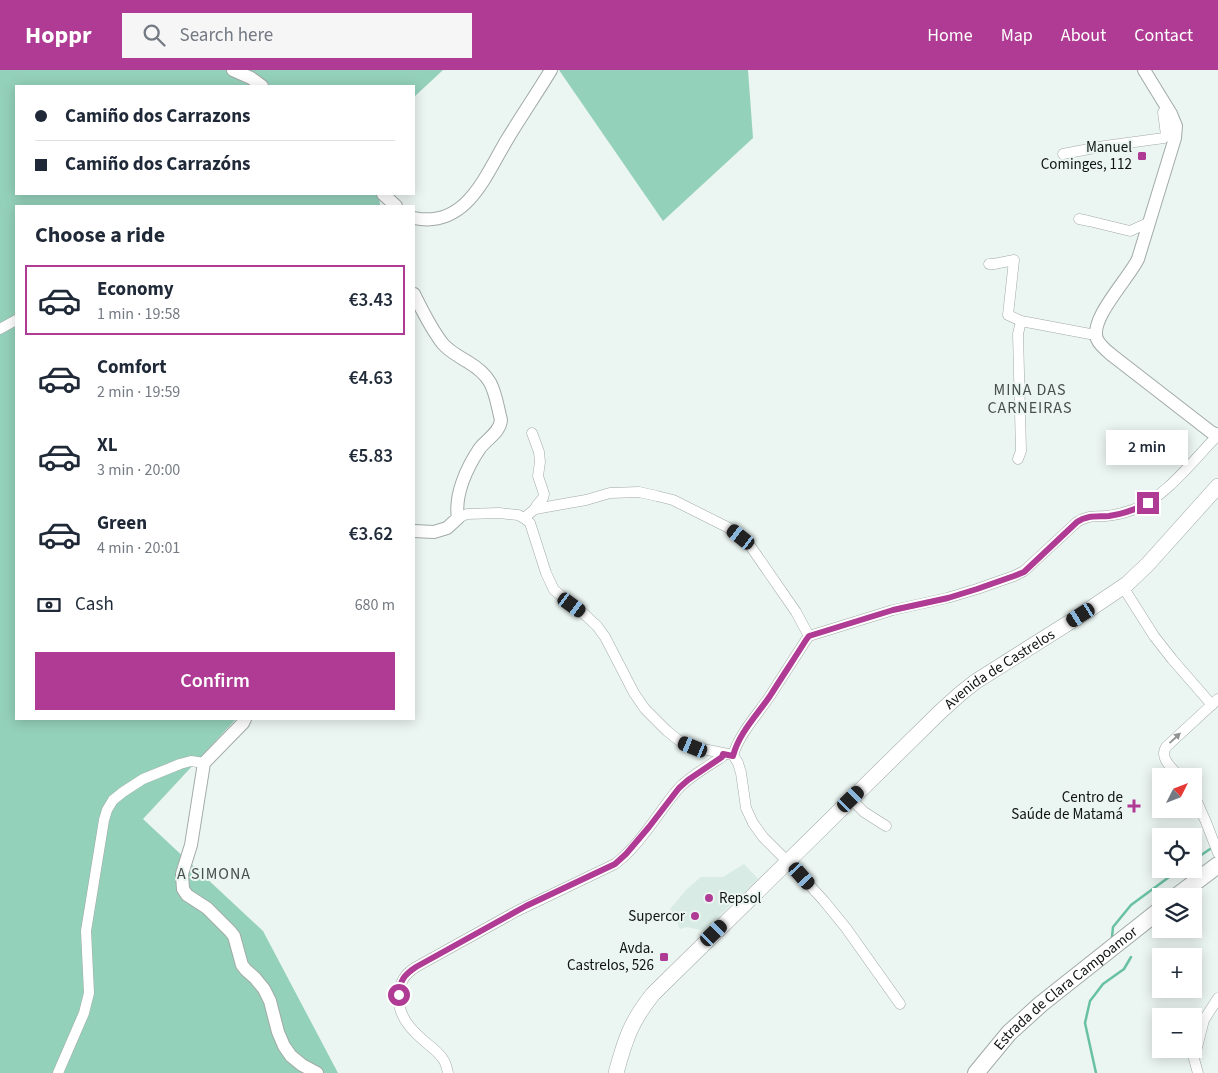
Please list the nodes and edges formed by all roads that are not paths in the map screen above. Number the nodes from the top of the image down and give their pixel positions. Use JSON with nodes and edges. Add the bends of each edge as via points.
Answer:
{"nodes":[{"id":1,"x":232,"y":70,"type":"edge"},
{"id":2,"x":551,"y":70,"type":"edge"},
{"id":3,"x":1144,"y":70,"type":"edge"},
{"id":4,"x":261,"y":85,"type":"edge"},
{"id":5,"x":1167,"y":108,"type":"junction"},
{"id":6,"x":1063,"y":154,"type":"dead end"},
{"id":7,"x":384,"y":195,"type":"edge"},
{"id":8,"x":395,"y":205,"type":"edge"},
{"id":9,"x":415,"y":219,"type":"edge"},
{"id":10,"x":1079,"y":219,"type":"dead end"},
{"id":11,"x":1150,"y":222,"type":"junction"},
{"id":12,"x":989,"y":264,"type":"dead end"},
{"id":13,"x":415,"y":296,"type":"edge"},
{"id":14,"x":15,"y":321,"type":"edge"},
{"id":15,"x":1021,"y":321,"type":"junction"},
{"id":16,"x":0,"y":329,"type":"edge"},
{"id":17,"x":1096,"y":334,"type":"junction"},
{"id":18,"x":532,"y":433,"type":"dead end"},
{"id":19,"x":1218,"y":435,"type":"edge"},
{"id":20,"x":1018,"y":459,"type":"dead end"},
{"id":21,"x":1218,"y":486,"type":"edge"},
{"id":22,"x":535,"y":509,"type":"junction"},
{"id":23,"x":458,"y":518,"type":"junction"},
{"id":24,"x":524,"y":518,"type":"junction"},
{"id":25,"x":415,"y":532,"type":"edge"},
{"id":26,"x":1123,"y":587,"type":"junction"},
{"id":27,"x":809,"y":636,"type":"junction"},
{"id":28,"x":1215,"y":702,"type":"edge"},
{"id":29,"x":244,"y":720,"type":"edge"},
{"id":30,"x":728,"y":755,"type":"junction"},
{"id":31,"x":204,"y":763,"type":"junction"},
{"id":32,"x":1173,"y":768,"type":"edge"},
{"id":33,"x":851,"y":799,"type":"junction"},
{"id":34,"x":1202,"y":813,"type":"edge"},
{"id":35,"x":886,"y":826,"type":"dead end"},
{"id":36,"x":1218,"y":856,"type":"edge"},
{"id":37,"x":787,"y":862,"type":"junction"},
{"id":38,"x":1218,"y":877,"type":"edge"},
{"id":39,"x":1185,"y":888,"type":"edge"},
{"id":40,"x":1202,"y":890,"type":"edge"},
{"id":41,"x":1152,"y":916,"type":"edge"},
{"id":42,"x":1152,"y":928,"type":"edge"},
{"id":43,"x":1218,"y":998,"type":"edge"},
{"id":44,"x":900,"y":1004,"type":"dead end"},
{"id":45,"x":58,"y":1073,"type":"edge"},
{"id":46,"x":317,"y":1073,"type":"edge"},
{"id":47,"x":448,"y":1073,"type":"edge"},
{"id":48,"x":616,"y":1073,"type":"edge"},
{"id":49,"x":976,"y":1073,"type":"edge"},
{"id":50,"x":988,"y":1073,"type":"edge"},
{"id":51,"x":1198,"y":1073,"type":"edge"}],
"edges":[{"from":1,"to":4,"type":"street"},
{"from":2,"to":9,"type":"street","via":[[477,191],[467,202],[446,216]]},
{"from":3,"to":5,"type":"street"},
{"from":5,"to":6,"type":"street","via":[[1163,112],[1164,138]]},
{"from":5,"to":11,"type":"street","via":[[1176,126],[1175,138]]},
{"from":7,"to":8,"type":"street"},
{"from":10,"to":11,"type":"street","via":[[1130,231]]},
{"from":11,"to":17,"type":"street","via":[[1136,264],[1099,317]]},
{"from":12,"to":15,"type":"street","via":[[1014,260],[1008,315]]},
{"from":13,"to":23,"type":"street","via":[[444,344],[489,378],[501,420],[496,431],[481,447],[464,480],[458,501]]},
{"from":14,"to":16,"type":"street"},
{"from":15,"to":17,"type":"street"},
{"from":15,"to":20,"type":"street","via":[[1018,334],[1021,451]]},
{"from":17,"to":19,"type":"street","via":[[1101,345],[1113,356]]},
{"from":18,"to":22,"type":"street","via":[[539,452],[538,476],[544,494]]},
{"from":19,"to":27,"type":"street","via":[[1158,496],[1124,513],[1082,518],[1024,572],[948,598],[893,610]]},
{"from":21,"to":26,"type":"main road","name":"Avenida de Castrelos"},
{"from":22,"to":24,"type":"street"},
{"from":22,"to":27,"type":"street","via":[[610,493],[639,492],[673,500],[741,537],[796,612]]},
{"from":23,"to":24,"type":"street","via":[[467,514],[499,513]]},
{"from":23,"to":25,"type":"street","via":[[447,528]]},
{"from":24,"to":30,"type":"street","via":[[530,523],[554,590],[597,626],[645,709],[682,742]]},
{"from":26,"to":28,"type":"street","via":[[1172,659]]},
{"from":26,"to":33,"type":"main road","name":"Avenida de Castrelos","via":[[968,688]]},
{"from":27,"to":30,"type":"street"},
{"from":32,"to":28,"type":"street","one_way":true,"via":[[1164,758],[1166,747]]},
{"from":29,"to":31,"type":"street"},
{"from":30,"to":37,"type":"street","via":[[738,763],[749,816],[763,837]]},
{"from":30,"to":47,"type":"street","via":[[679,788],[615,864],[517,911],[416,967],[404,977],[400,984],[399,1008],[417,1035],[442,1057]]},
{"from":31,"to":45,"type":"street","via":[[191,761],[180,764],[143,780],[113,800],[107,810],[86,931],[89,994]]},
{"from":31,"to":46,"type":"street","via":[[191,845],[182,874],[183,890],[207,908],[234,936],[242,965],[264,989],[270,1001],[284,1046],[297,1061]]},
{"from":33,"to":35,"type":"street"},
{"from":33,"to":37,"type":"main road","name":"Avenida de Castrelos"},
{"from":34,"to":36,"type":"street"},
{"from":36,"to":39,"type":"main road"},
{"from":37,"to":44,"type":"street","via":[[846,928]]},
{"from":37,"to":48,"type":"main road","name":"Avenida de Castrelos","via":[[644,1005],[629,1032]]},
{"from":38,"to":40,"type":"main road"},
{"from":41,"to":49,"type":"main road","name":"Estrada de Clara Campoamor","via":[[1041,1004],[1010,1033]]},
{"from":42,"to":50,"type":"main road","name":"Estrada de Clara Campoamor","via":[[1048,1011],[1016,1040]]},
{"from":43,"to":51,"type":"street","via":[[1204,1020],[1194,1059]]}]}
